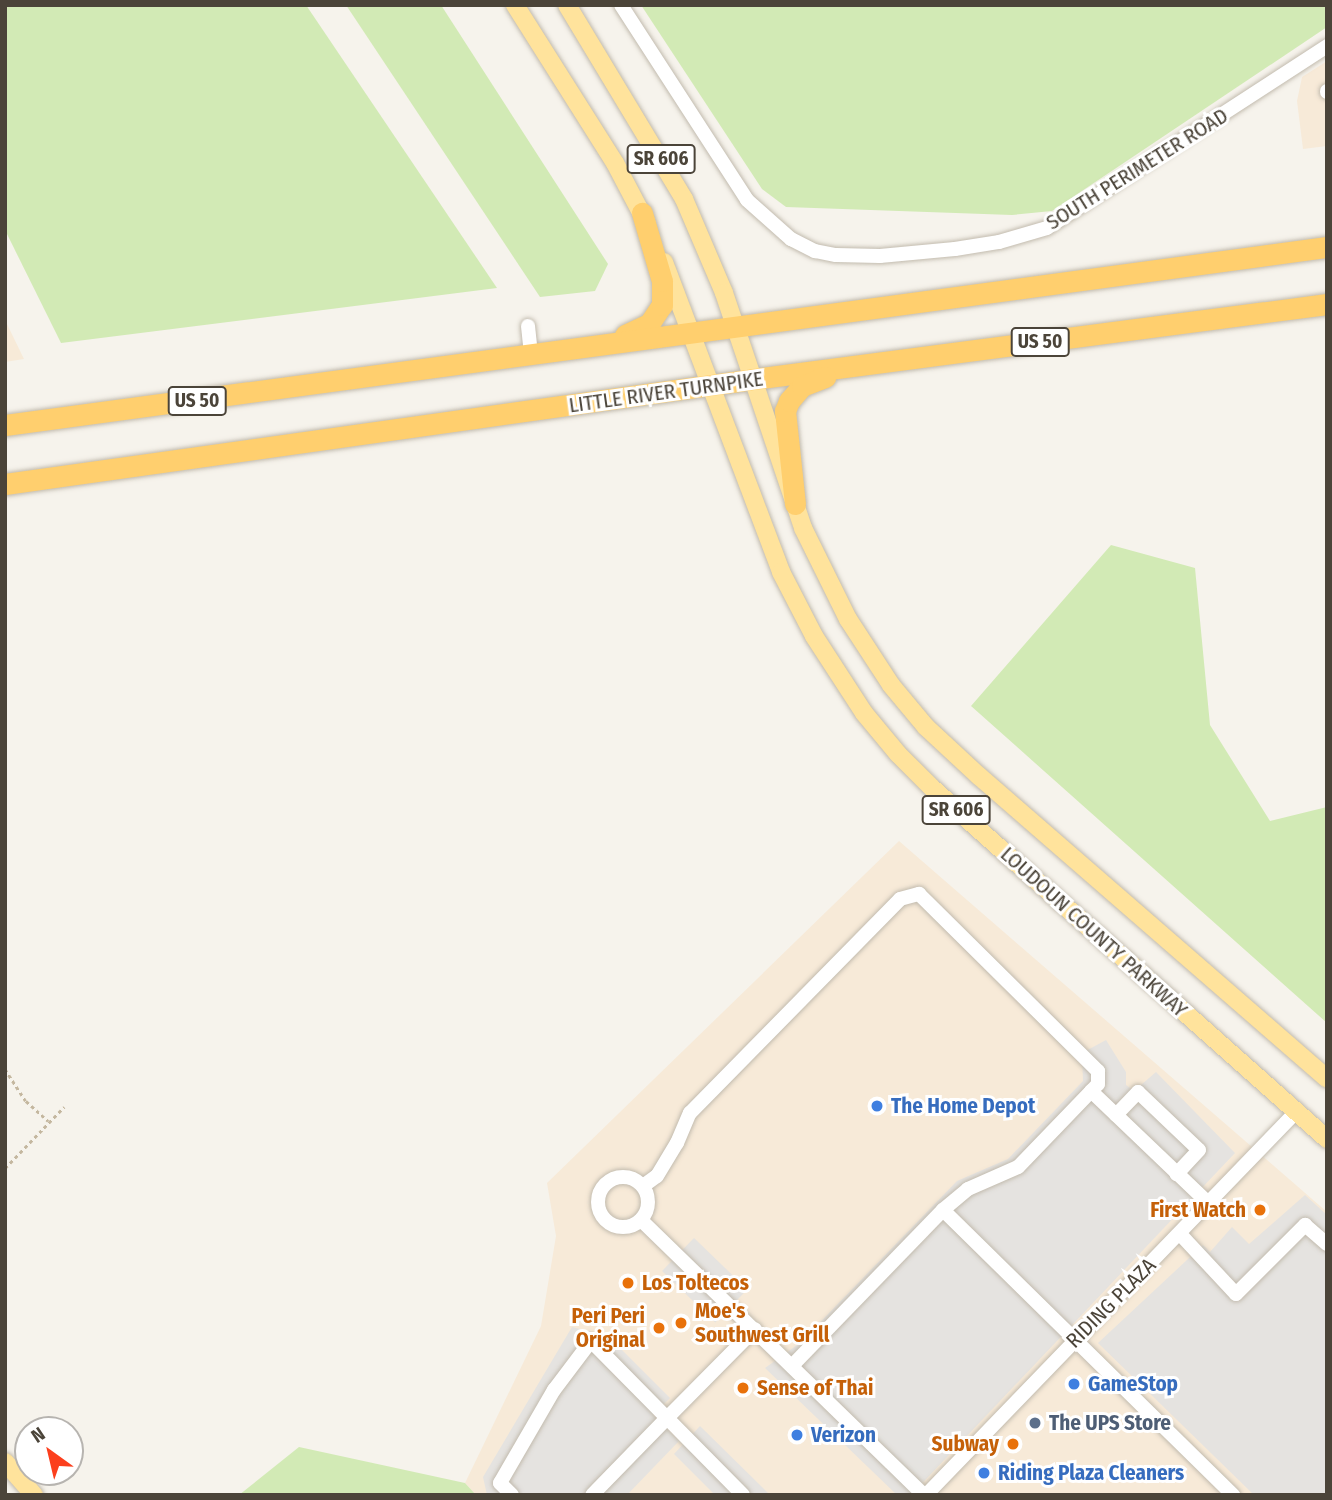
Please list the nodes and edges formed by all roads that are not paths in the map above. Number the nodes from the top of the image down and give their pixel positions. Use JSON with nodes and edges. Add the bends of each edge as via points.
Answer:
{"nodes":[{"id":1,"x":515,"y":5,"type":"edge"},
{"id":2,"x":567,"y":5,"type":"edge"},
{"id":3,"x":621,"y":5,"type":"edge"},
{"id":4,"x":1327,"y":46,"type":"edge"},
{"id":5,"x":642,"y":213,"type":"junction"},
{"id":6,"x":1327,"y":247,"type":"edge"},
{"id":7,"x":1327,"y":304,"type":"edge"},
{"id":8,"x":734,"y":324,"type":"junction"},
{"id":9,"x":528,"y":326,"type":"dead end"},
{"id":10,"x":691,"y":331,"type":"junction"},
{"id":11,"x":591,"y":345,"type":"junction"},
{"id":12,"x":531,"y":354,"type":"junction"},
{"id":13,"x":877,"y":363,"type":"junction"},
{"id":14,"x":753,"y":379,"type":"junction"},
{"id":15,"x":712,"y":386,"type":"junction"},
{"id":16,"x":5,"y":425,"type":"edge"},
{"id":17,"x":5,"y":484,"type":"edge"},
{"id":18,"x":795,"y":504,"type":"junction"},
{"id":19,"x":1327,"y":1078,"type":"edge"},
{"id":20,"x":1091,"y":1091,"type":"junction"},
{"id":21,"x":1296,"y":1112,"type":"junction"},
{"id":22,"x":1116,"y":1115,"type":"junction"},
{"id":23,"x":1327,"y":1139,"type":"edge"},
{"id":24,"x":1177,"y":1174,"type":"junction"},
{"id":25,"x":643,"y":1186,"type":"junction"},
{"id":26,"x":1208,"y":1203,"type":"junction"},
{"id":27,"x":943,"y":1210,"type":"junction"},
{"id":28,"x":641,"y":1220,"type":"junction"},
{"id":29,"x":1180,"y":1234,"type":"junction"},
{"id":30,"x":1327,"y":1244,"type":"edge"},
{"id":31,"x":755,"y":1329,"type":"junction"},
{"id":32,"x":1074,"y":1340,"type":"junction"},
{"id":33,"x":793,"y":1365,"type":"junction"},
{"id":34,"x":667,"y":1418,"type":"junction"},
{"id":35,"x":5,"y":1462,"type":"edge"},
{"id":36,"x":34,"y":1495,"type":"edge"},
{"id":37,"x":512,"y":1495,"type":"edge"},
{"id":38,"x":592,"y":1495,"type":"edge"},
{"id":39,"x":743,"y":1495,"type":"edge"},
{"id":40,"x":925,"y":1495,"type":"edge"},
{"id":41,"x":1233,"y":1495,"type":"edge"}],
"edges":[{"from":1,"to":5,"type":"main road","name":"LOUDOUN COUNTY PARKWAY","number":"SR 606"},
{"from":2,"to":8,"type":"main road","name":"LOUDOUN COUNTY PARKWAY","number":"SR 606","via":[[684,199]]},
{"from":3,"to":4,"type":"lane","name":"SOUTH PERIMETER ROAD","via":[[747,200],[801,245],[836,255],[931,251],[999,242],[1054,225]]},
{"from":5,"to":10,"type":"main road","name":"LOUDOUN COUNTY PARKWAY","number":"SR 606"},
{"from":5,"to":11,"type":"highway","via":[[662,281],[662,305],[639,330]]},
{"from":6,"to":8,"type":"highway","number":"US 50"},
{"from":7,"to":13,"type":"highway","name":"LITTLE RIVER TURNPIKE","number":"US 50"},
{"from":8,"to":10,"type":"highway","number":"US 50"},
{"from":8,"to":14,"type":"main road","name":"LOUDOUN COUNTY PARKWAY","number":"SR 606"},
{"from":9,"to":12,"type":"lane"},
{"from":10,"to":11,"type":"highway","number":"US 50"},
{"from":10,"to":15,"type":"main road","name":"LOUDOUN COUNTY PARKWAY","number":"SR 606"},
{"from":11,"to":12,"type":"highway","number":"US 50"},
{"from":12,"to":16,"type":"highway","number":"US 50"},
{"from":13,"to":14,"type":"highway","name":"LITTLE RIVER TURNPIKE","number":"US 50"},
{"from":13,"to":18,"type":"highway","via":[[811,382],[789,401],[785,426]]},
{"from":14,"to":15,"type":"highway","name":"LITTLE RIVER TURNPIKE","number":"US 50"},
{"from":14,"to":18,"type":"main road","name":"LOUDOUN COUNTY PARKWAY","number":"SR 606"},
{"from":15,"to":17,"type":"highway","name":"LITTLE RIVER TURNPIKE","number":"US 50"},
{"from":15,"to":21,"type":"main road","name":"LOUDOUN COUNTY PARKWAY","number":"SR 606","via":[[796,604],[873,723],[931,787]]},
{"from":18,"to":19,"type":"main road","name":"LOUDOUN COUNTY PARKWAY","number":"SR 606","via":[[848,619],[891,685],[926,727]]},
{"from":20,"to":22,"type":"lane"},
{"from":20,"to":25,"type":"lane","via":[[1098,1084],[1098,1070],[919,894],[900,899],[690,1113],[657,1176]]},
{"from":20,"to":27,"type":"lane","via":[[1018,1167],[968,1189]]},
{"from":21,"to":23,"type":"main road","name":"LOUDOUN COUNTY PARKWAY","number":"SR 606"},
{"from":21,"to":26,"type":"lane","name":"RIDING PLAZA"},
{"from":22,"to":24,"type":"lane"},
{"from":22,"to":24,"type":"lane","via":[[1138,1092],[1199,1150]]},
{"from":24,"to":26,"type":"lane"},
{"from":25,"to":28,"type":"lane","via":[[648,1207]]},
{"from":25,"to":28,"type":"lane","via":[[620,1177],[605,1185],[598,1199],[601,1215],[612,1226],[628,1228]]},
{"from":26,"to":29,"type":"lane","name":"RIDING PLAZA"},
{"from":27,"to":32,"type":"lane"},
{"from":27,"to":33,"type":"lane"},
{"from":28,"to":31,"type":"lane","name":"RIDING PLAZA"},
{"from":29,"to":30,"type":"lane","via":[[1236,1294],[1305,1226]]},
{"from":29,"to":32,"type":"lane","name":"RIDING PLAZA"},
{"from":31,"to":33,"type":"lane","name":"RIDING PLAZA"},
{"from":31,"to":34,"type":"lane"},
{"from":32,"to":40,"type":"lane","name":"RIDING PLAZA"},
{"from":32,"to":41,"type":"lane"},
{"from":33,"to":40,"type":"lane","name":"RIDING PLAZA"},
{"from":34,"to":37,"type":"lane","via":[[591,1341],[554,1390],[500,1483]]},
{"from":34,"to":38,"type":"lane"},
{"from":34,"to":39,"type":"lane"},
{"from":35,"to":36,"type":"main road"}]}
